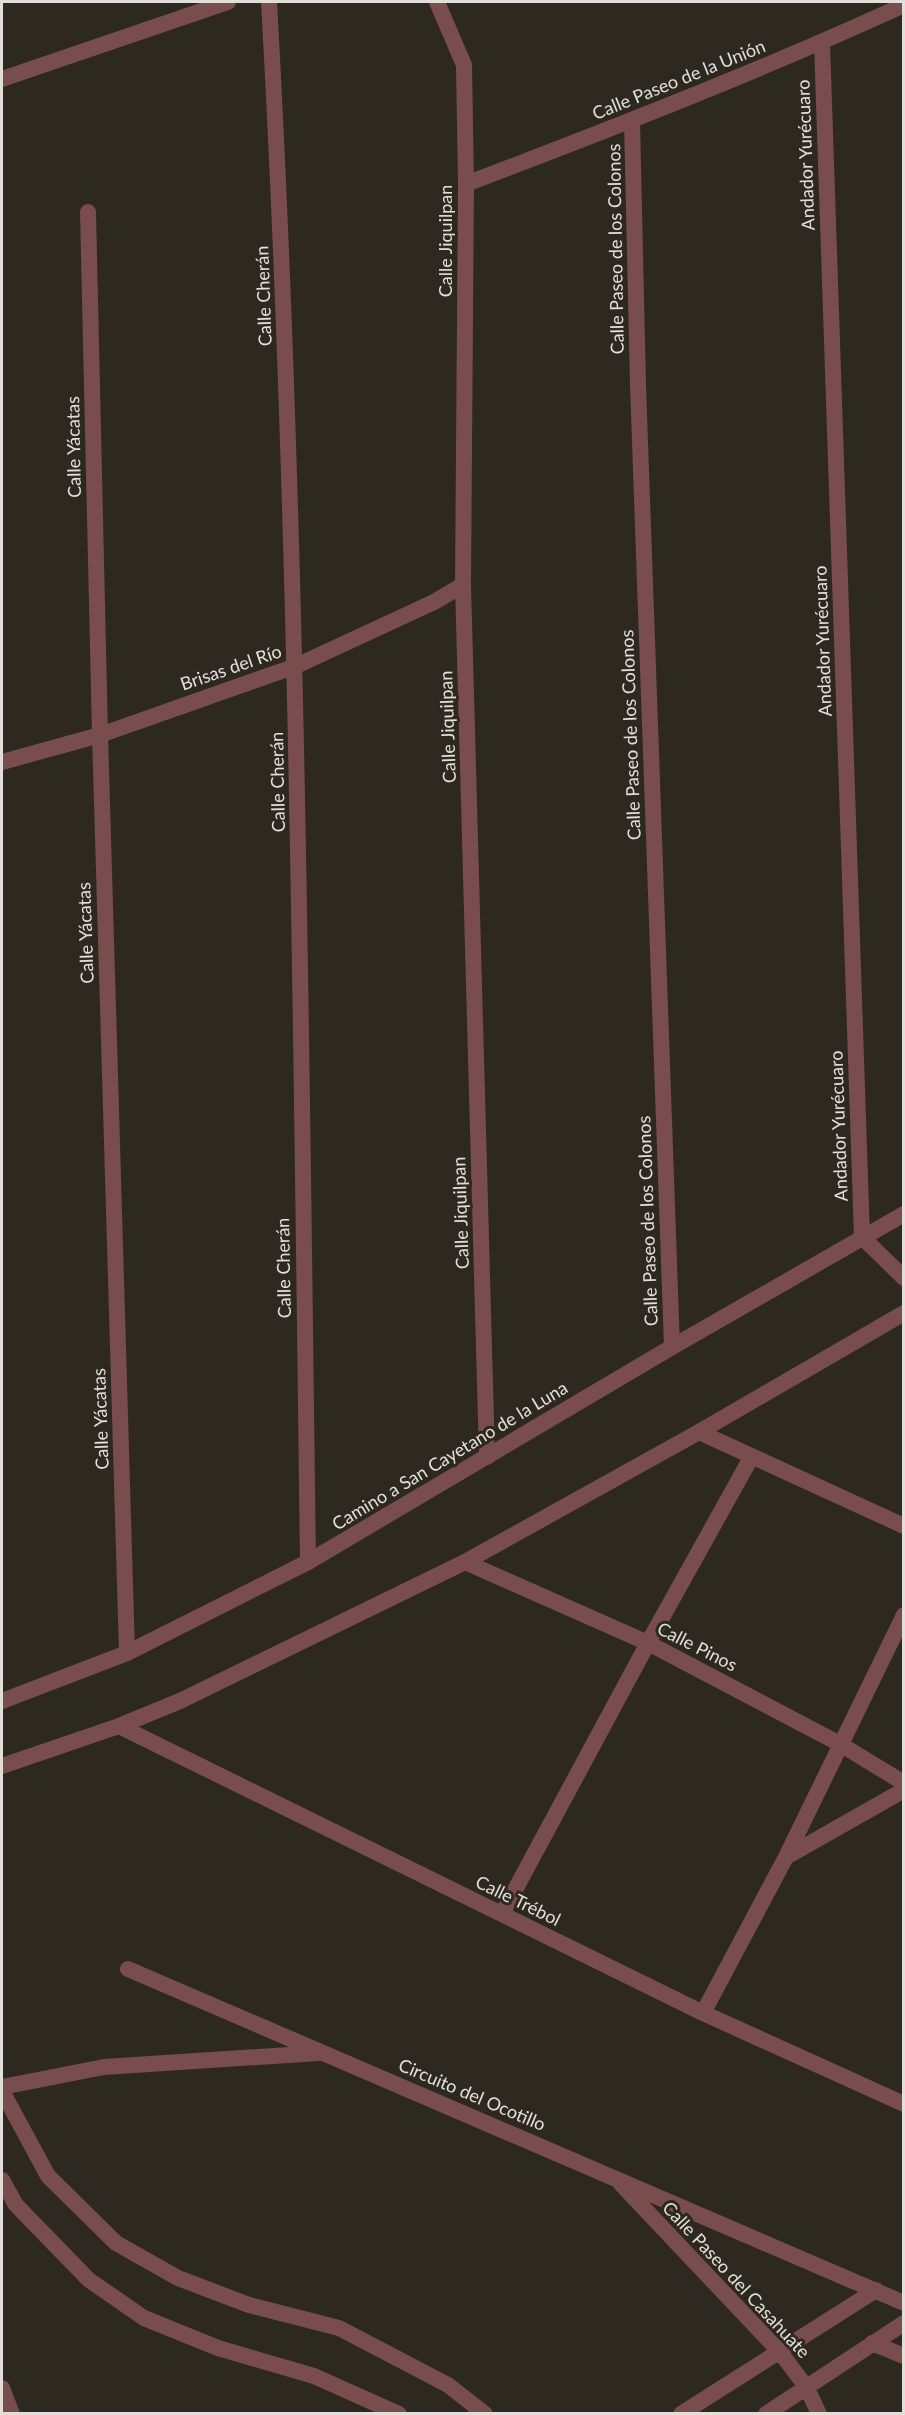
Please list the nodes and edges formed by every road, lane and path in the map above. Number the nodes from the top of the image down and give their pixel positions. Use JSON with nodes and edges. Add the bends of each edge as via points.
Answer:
{"nodes":[{"id":1,"x":228,"y":2,"type":"edge"},
{"id":2,"x":269,"y":2,"type":"edge"},
{"id":3,"x":437,"y":2,"type":"edge"},
{"id":4,"x":903,"y":5,"type":"edge"},
{"id":5,"x":822,"y":43,"type":"junction"},
{"id":6,"x":2,"y":79,"type":"edge"},
{"id":7,"x":632,"y":121,"type":"junction"},
{"id":8,"x":466,"y":184,"type":"junction"},
{"id":9,"x":88,"y":212,"type":"dead end"},
{"id":10,"x":463,"y":585,"type":"junction"},
{"id":11,"x":296,"y":666,"type":"junction"},
{"id":12,"x":100,"y":735,"type":"junction"},
{"id":13,"x":2,"y":762,"type":"edge"},
{"id":14,"x":903,"y":1214,"type":"edge"},
{"id":15,"x":862,"y":1237,"type":"junction"},
{"id":16,"x":903,"y":1278,"type":"edge"},
{"id":17,"x":903,"y":1313,"type":"edge"},
{"id":18,"x":672,"y":1347,"type":"junction"},
{"id":19,"x":699,"y":1432,"type":"junction"},
{"id":20,"x":752,"y":1456,"type":"junction"},
{"id":21,"x":487,"y":1457,"type":"junction"},
{"id":22,"x":903,"y":1526,"type":"edge"},
{"id":23,"x":308,"y":1562,"type":"junction"},
{"id":24,"x":465,"y":1562,"type":"junction"},
{"id":25,"x":903,"y":1615,"type":"edge"},
{"id":26,"x":648,"y":1643,"type":"junction"},
{"id":27,"x":127,"y":1653,"type":"junction"},
{"id":28,"x":2,"y":1701,"type":"edge"},
{"id":29,"x":118,"y":1726,"type":"junction"},
{"id":30,"x":840,"y":1744,"type":"junction"},
{"id":31,"x":2,"y":1766,"type":"edge"},
{"id":32,"x":903,"y":1783,"type":"edge"},
{"id":33,"x":903,"y":1790,"type":"edge"},
{"id":34,"x":786,"y":1857,"type":"junction"},
{"id":35,"x":502,"y":1914,"type":"junction"},
{"id":36,"x":128,"y":1969,"type":"dead end"},
{"id":37,"x":703,"y":2013,"type":"junction"},
{"id":38,"x":324,"y":2053,"type":"junction"},
{"id":39,"x":2,"y":2089,"type":"edge"},
{"id":40,"x":903,"y":2104,"type":"edge"},
{"id":41,"x":616,"y":2178,"type":"junction"},
{"id":42,"x":2,"y":2180,"type":"edge"},
{"id":43,"x":876,"y":2290,"type":"junction"},
{"id":44,"x":903,"y":2303,"type":"edge"},
{"id":45,"x":903,"y":2323,"type":"edge"},
{"id":46,"x":872,"y":2343,"type":"junction"},
{"id":47,"x":780,"y":2352,"type":"junction"},
{"id":48,"x":903,"y":2356,"type":"edge"},
{"id":49,"x":2,"y":2388,"type":"edge"},
{"id":50,"x":807,"y":2388,"type":"junction"},
{"id":51,"x":12,"y":2414,"type":"edge"},
{"id":52,"x":399,"y":2414,"type":"edge"},
{"id":53,"x":485,"y":2414,"type":"edge"},
{"id":54,"x":681,"y":2414,"type":"edge"},
{"id":55,"x":766,"y":2414,"type":"edge"},
{"id":56,"x":819,"y":2414,"type":"edge"}],
"edges":[{"from":1,"to":6,"type":"street"},
{"from":2,"to":11,"type":"street","name":"Calle Cherán","via":[[282,230]]},
{"from":3,"to":8,"type":"street","name":"Calle Jiquilpan","via":[[464,66]]},
{"from":4,"to":5,"type":"street","name":"Calle Paseo de la Unión"},
{"from":5,"to":7,"type":"street","name":"Calle Paseo de la Unión"},
{"from":5,"to":15,"type":"street","name":"Andador Yurécuaro"},
{"from":7,"to":8,"type":"street","name":"Calle Paseo de la Unión"},
{"from":7,"to":18,"type":"street","name":"Calle Paseo de los Colonos"},
{"from":8,"to":10,"type":"street","name":"Calle Jiquilpan"},
{"from":9,"to":12,"type":"street","name":"Calle Yácatas"},
{"from":10,"to":11,"type":"street","name":"Brisas del Río"},
{"from":10,"to":21,"type":"street","name":"Calle Jiquilpan"},
{"from":11,"to":12,"type":"street","name":"Brisas del Río"},
{"from":11,"to":23,"type":"street","name":"Calle Cherán"},
{"from":12,"to":13,"type":"street","name":"Brisas del Río"},
{"from":12,"to":27,"type":"street","name":"Calle Yácatas"},
{"from":14,"to":15,"type":"street","name":"Camino a San Cayetano de la Luna"},
{"from":15,"to":16,"type":"street"},
{"from":15,"to":18,"type":"street","name":"Camino a San Cayetano de la Luna"},
{"from":17,"to":19,"type":"street"},
{"from":18,"to":21,"type":"street","name":"Camino a San Cayetano de la Luna"},
{"from":19,"to":20,"type":"street"},
{"from":19,"to":24,"type":"street"},
{"from":20,"to":22,"type":"street"},
{"from":20,"to":26,"type":"street"},
{"from":21,"to":23,"type":"street","name":"Camino a San Cayetano de la Luna"},
{"from":23,"to":27,"type":"street","name":"Camino a San Cayetano de la Luna"},
{"from":24,"to":26,"type":"street","name":"Calle Pinos"},
{"from":24,"to":29,"type":"street","via":[[180,1701]]},
{"from":25,"to":30,"type":"street"},
{"from":26,"to":30,"type":"street","name":"Calle Pinos"},
{"from":26,"to":35,"type":"street"},
{"from":27,"to":28,"type":"street","name":"Camino a San Cayetano de la Luna"},
{"from":29,"to":31,"type":"street"},
{"from":29,"to":35,"type":"street","name":"Calle Trébol"},
{"from":30,"to":32,"type":"street","name":"Calle Pinos"},
{"from":30,"to":34,"type":"street"},
{"from":33,"to":34,"type":"street"},
{"from":34,"to":37,"type":"street"},
{"from":35,"to":37,"type":"street","name":"Calle Trébol"},
{"from":36,"to":38,"type":"street"},
{"from":37,"to":40,"type":"street","name":"Calle Trébol"},
{"from":38,"to":39,"type":"street","name":"Circuito del Ocotillo","via":[[104,2067]]},
{"from":38,"to":41,"type":"street","name":"Circuito del Ocotillo"},
{"from":39,"to":53,"type":"street","via":[[48,2176],[116,2243],[178,2278],[239,2301],[339,2328],[448,2385]]},
{"from":41,"to":43,"type":"street","name":"Circuito del Ocotillo"},
{"from":41,"to":47,"type":"street","name":"Calle Paseo del Casahuate"},
{"from":42,"to":52,"type":"street","via":[[16,2205],[88,2280],[144,2318],[218,2348],[314,2376]]},
{"from":43,"to":44,"type":"street","name":"Circuito del Ocotillo"},
{"from":43,"to":47,"type":"street"},
{"from":45,"to":46,"type":"street"},
{"from":46,"to":48,"type":"street"},
{"from":46,"to":50,"type":"street"},
{"from":47,"to":50,"type":"street","name":"Calle Paseo del Casahuate"},
{"from":47,"to":54,"type":"street"},
{"from":49,"to":51,"type":"street"},
{"from":50,"to":55,"type":"street"},
{"from":50,"to":56,"type":"street","name":"Calle Paseo del Casahuate"}]}
